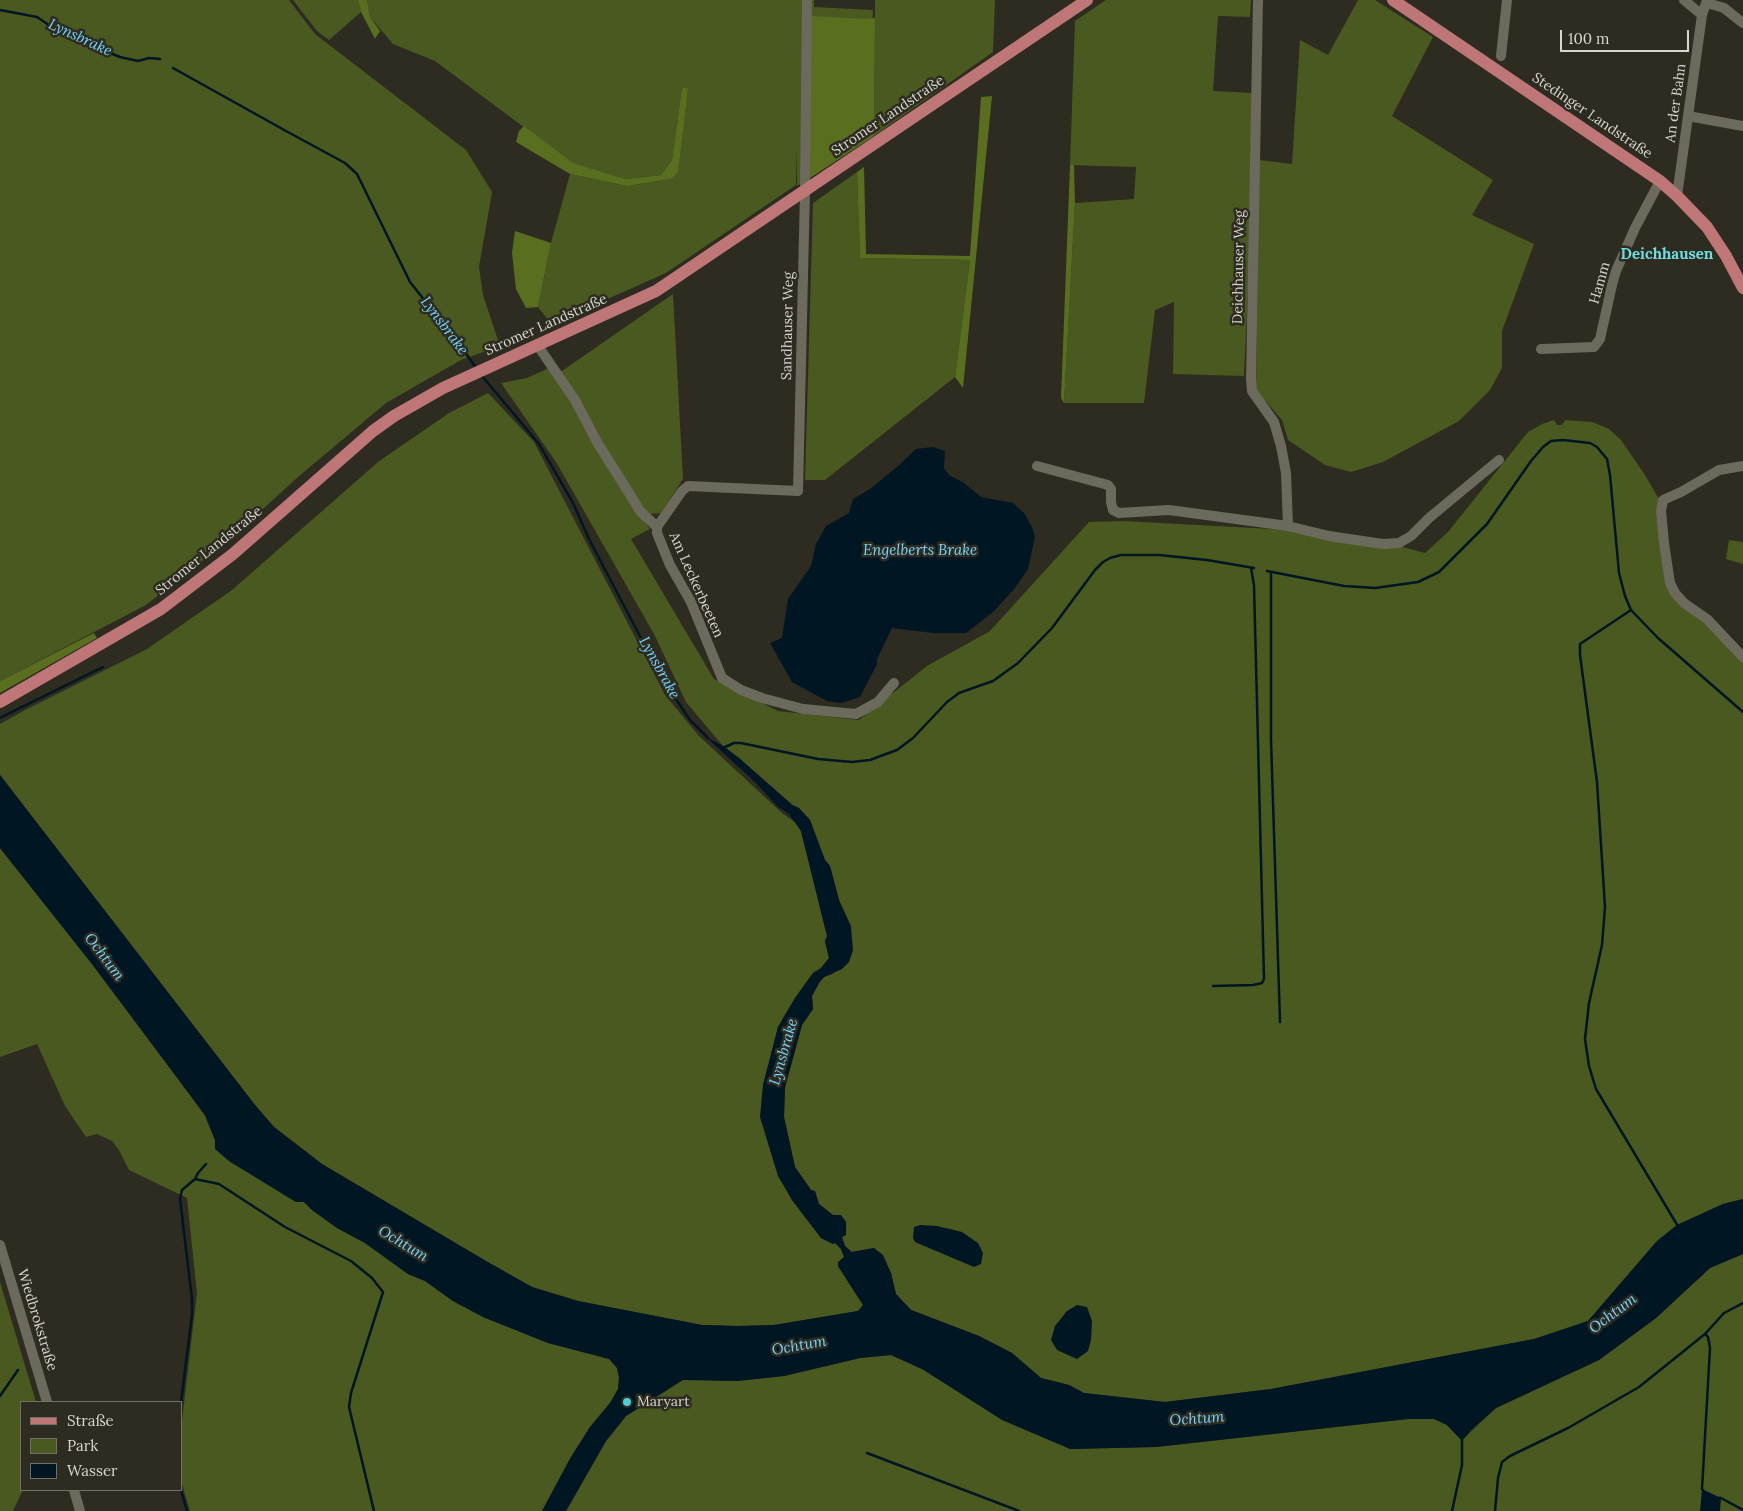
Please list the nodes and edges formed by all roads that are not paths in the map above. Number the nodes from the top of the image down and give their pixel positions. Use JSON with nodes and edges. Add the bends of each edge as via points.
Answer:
{"nodes":[{"id":1,"x":807,"y":0,"type":"edge"},
{"id":2,"x":1087,"y":0,"type":"edge"},
{"id":3,"x":1258,"y":0,"type":"edge"},
{"id":4,"x":1393,"y":0,"type":"edge"},
{"id":5,"x":1507,"y":0,"type":"edge"},
{"id":6,"x":1684,"y":0,"type":"edge"},
{"id":7,"x":1707,"y":1,"type":"edge"},
{"id":8,"x":1702,"y":15,"type":"junction"},
{"id":9,"x":1743,"y":23,"type":"edge"},
{"id":10,"x":1501,"y":56,"type":"dead end"},
{"id":11,"x":1688,"y":116,"type":"junction"},
{"id":12,"x":1743,"y":126,"type":"edge"},
{"id":13,"x":1660,"y":181,"type":"junction"},
{"id":14,"x":805,"y":191,"type":"junction"},
{"id":15,"x":1678,"y":196,"type":"junction"},
{"id":16,"x":1743,"y":288,"type":"edge"},
{"id":17,"x":538,"y":346,"type":"junction"},
{"id":18,"x":1541,"y":349,"type":"dead end"},
{"id":19,"x":1500,"y":460,"type":"dead end"},
{"id":20,"x":1037,"y":466,"type":"dead end"},
{"id":21,"x":1743,"y":466,"type":"edge"},
{"id":22,"x":1288,"y":526,"type":"junction"},
{"id":23,"x":657,"y":527,"type":"junction"},
{"id":24,"x":1743,"y":657,"type":"edge"},
{"id":25,"x":894,"y":683,"type":"dead end"},
{"id":26,"x":0,"y":702,"type":"edge"},
{"id":27,"x":0,"y":1245,"type":"edge"},
{"id":28,"x":47,"y":1401,"type":"edge"},
{"id":29,"x":74,"y":1491,"type":"edge"},
{"id":30,"x":80,"y":1511,"type":"edge"}],
"edges":[{"from":1,"to":14,"type":"street","name":"Sandhauser Weg"},
{"from":2,"to":14,"type":"main road","name":"Stromer Landstraße"},
{"from":3,"to":22,"type":"street","name":"Deichhauser Weg","via":[[1251,378],[1252,391],[1274,422],[1281,446],[1286,473]]},
{"from":4,"to":13,"type":"main road","name":"Stedinger Landstraße"},
{"from":5,"to":10,"type":"street"},
{"from":6,"to":8,"type":"street"},
{"from":7,"to":8,"type":"street","name":"An der Bahn"},
{"from":7,"to":9,"type":"street","via":[[1724,8]]},
{"from":8,"to":11,"type":"street","name":"An der Bahn"},
{"from":11,"to":12,"type":"street"},
{"from":11,"to":15,"type":"street","name":"An der Bahn"},
{"from":13,"to":15,"type":"main road","name":"Stedinger Landstraße"},
{"from":13,"to":18,"type":"street","name":"Hamm","via":[[1616,271],[1600,339],[1594,347]]},
{"from":14,"to":17,"type":"main road","name":"Stromer Landstraße","via":[[656,291]]},
{"from":14,"to":23,"type":"street","name":"Sandhauser Weg","via":[[798,491],[688,486]]},
{"from":15,"to":16,"type":"main road","name":"Stedinger Landstraße","via":[[1707,227]]},
{"from":17,"to":23,"type":"street","name":"Am Leckerbeeten","via":[[575,400],[640,511]]},
{"from":17,"to":26,"type":"main road","name":"Stromer Landstraße","via":[[422,399],[373,431],[234,554],[161,609]]},
{"from":19,"to":22,"type":"street","via":[[1399,543],[1356,541]]},
{"from":20,"to":22,"type":"street","via":[[1108,484],[1113,510],[1119,513],[1169,510]]},
{"from":21,"to":24,"type":"street","via":[[1719,470],[1663,500],[1661,511],[1669,575],[1675,593],[1707,619]]},
{"from":23,"to":25,"type":"street","name":"Am Leckerbeeten","via":[[666,557],[691,602],[722,678],[762,698],[803,709],[856,714],[878,702]]},
{"from":27,"to":28,"type":"street","name":"Wiedbrokstraße"},
{"from":29,"to":30,"type":"street"}]}
